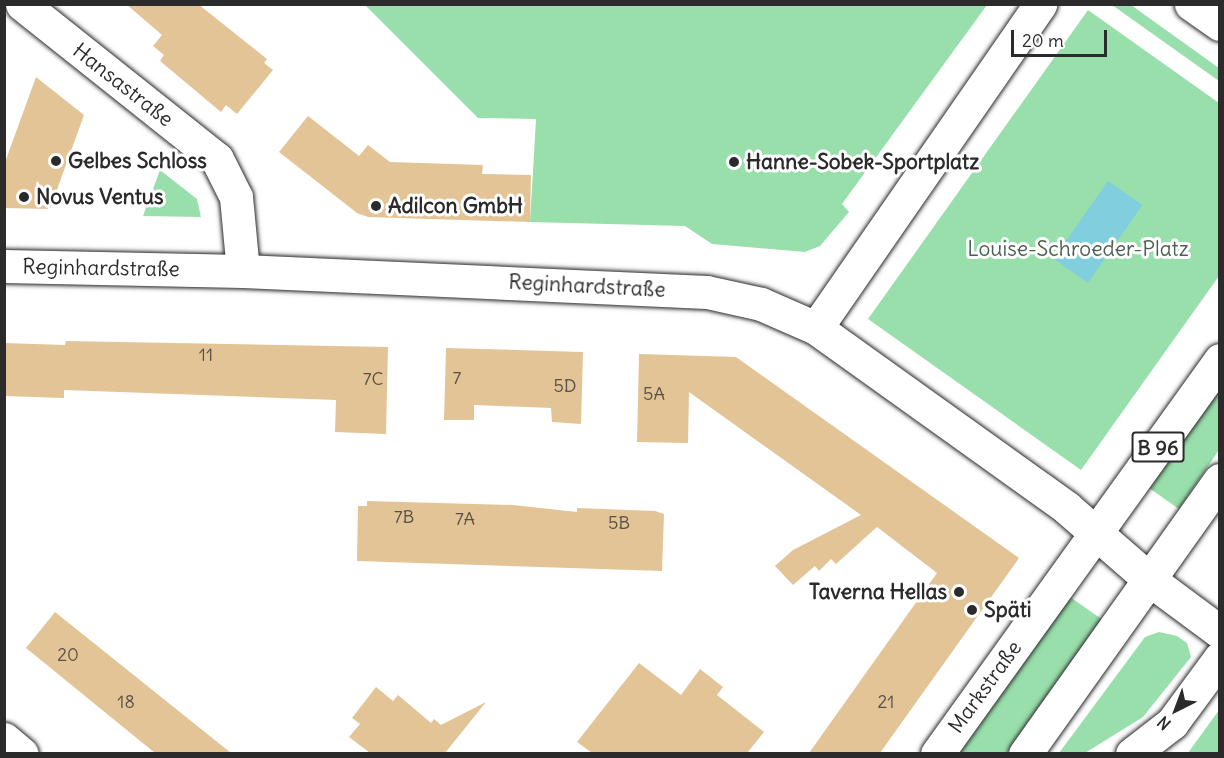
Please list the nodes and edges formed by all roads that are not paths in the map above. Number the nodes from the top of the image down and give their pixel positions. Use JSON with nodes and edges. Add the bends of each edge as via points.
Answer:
{"nodes":[{"id":1,"x":22,"y":4,"type":"edge"},
{"id":2,"x":1040,"y":4,"type":"edge"},
{"id":3,"x":1191,"y":4,"type":"edge"},
{"id":4,"x":1220,"y":24,"type":"edge"},
{"id":5,"x":4,"y":266,"type":"edge"},
{"id":6,"x":243,"y":271,"type":"junction"},
{"id":7,"x":816,"y":328,"type":"junction"},
{"id":8,"x":1220,"y":360,"type":"edge"},
{"id":9,"x":1220,"y":480,"type":"edge"},
{"id":10,"x":1096,"y":533,"type":"junction"},
{"id":11,"x":1150,"y":580,"type":"junction"},
{"id":12,"x":1220,"y":632,"type":"edge"},
{"id":13,"x":1220,"y":658,"type":"edge"},
{"id":14,"x":4,"y":739,"type":"edge"},
{"id":15,"x":22,"y":753,"type":"edge"},
{"id":16,"x":937,"y":753,"type":"edge"},
{"id":17,"x":1025,"y":753,"type":"edge"},
{"id":18,"x":1132,"y":753,"type":"edge"}],
"edges":[{"from":1,"to":6,"type":"street","name":"Hansastraße","via":[[217,159],[236,197]]},
{"from":2,"to":7,"type":"street"},
{"from":3,"to":4,"type":"street"},
{"from":5,"to":6,"type":"street","name":"Reginhardstraße"},
{"from":6,"to":7,"type":"street","name":"Reginhardstraße","via":[[707,292],[761,304]]},
{"from":7,"to":10,"type":"street","name":"Reginhardstraße","via":[[1067,508]]},
{"from":8,"to":10,"type":"street","number":"B 96"},
{"from":9,"to":11,"type":"street"},
{"from":10,"to":11,"type":"street","name":"Reginhardstraße"},
{"from":10,"to":16,"type":"street","name":"Markstraße","number":"B 96"},
{"from":11,"to":12,"type":"street","name":"Reginhardstraße"},
{"from":11,"to":17,"type":"street"},
{"from":13,"to":18,"type":"street","via":[[1172,723]]},
{"from":14,"to":15,"type":"street"}]}
